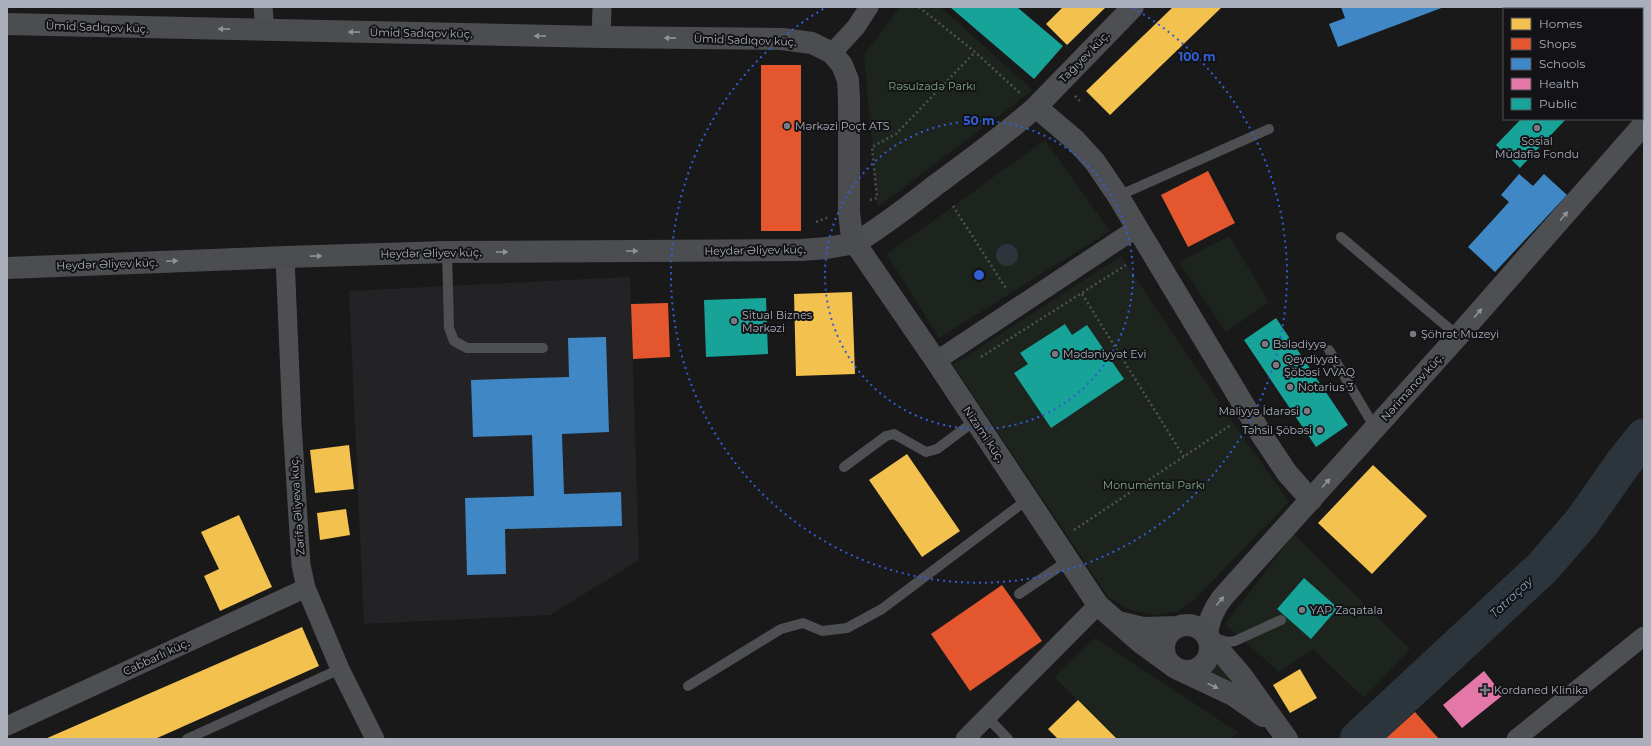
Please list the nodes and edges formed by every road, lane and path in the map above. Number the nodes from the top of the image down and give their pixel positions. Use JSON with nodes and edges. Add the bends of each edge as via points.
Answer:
{"nodes":[{"id":1,"x":263,"y":7,"type":"edge"},
{"id":2,"x":602,"y":7,"type":"edge"},
{"id":3,"x":869,"y":7,"type":"edge"},
{"id":4,"x":919,"y":7,"type":"edge"},
{"id":5,"x":1133,"y":7,"type":"edge"},
{"id":6,"x":7,"y":24,"type":"edge"},
{"id":7,"x":264,"y":30,"type":"junction"},
{"id":8,"x":601,"y":37,"type":"junction"},
{"id":9,"x":975,"y":52,"type":"junction"},
{"id":10,"x":832,"y":53,"type":"junction"},
{"id":11,"x":1036,"y":107,"type":"junction"},
{"id":12,"x":1644,"y":124,"type":"edge"},
{"id":13,"x":1269,"y":129,"type":"dead end"},
{"id":14,"x":1118,"y":196,"type":"junction"},
{"id":15,"x":877,"y":198,"type":"dead end"},
{"id":16,"x":953,"y":206,"type":"dead end"},
{"id":17,"x":1137,"y":228,"type":"junction"},
{"id":18,"x":1341,"y":237,"type":"dead end"},
{"id":19,"x":855,"y":242,"type":"junction"},
{"id":20,"x":447,"y":252,"type":"junction"},
{"id":21,"x":285,"y":257,"type":"junction"},
{"id":22,"x":1126,"y":265,"type":"dead end"},
{"id":23,"x":7,"y":268,"type":"edge"},
{"id":24,"x":1010,"y":294,"type":"dead end"},
{"id":25,"x":1082,"y":294,"type":"junction"},
{"id":26,"x":1458,"y":336,"type":"junction"},
{"id":27,"x":543,"y":348,"type":"dead end"},
{"id":28,"x":1329,"y":350,"type":"dead end"},
{"id":29,"x":978,"y":359,"type":"dead end"},
{"id":30,"x":936,"y":361,"type":"junction"},
{"id":31,"x":976,"y":420,"type":"junction"},
{"id":32,"x":1234,"y":424,"type":"dead end"},
{"id":33,"x":1375,"y":428,"type":"junction"},
{"id":34,"x":1184,"y":457,"type":"junction"},
{"id":35,"x":844,"y":467,"type":"dead end"},
{"id":36,"x":1028,"y":499,"type":"junction"},
{"id":37,"x":1311,"y":500,"type":"junction"},
{"id":38,"x":1073,"y":530,"type":"dead end"},
{"id":39,"x":1069,"y":560,"type":"junction"},
{"id":40,"x":306,"y":588,"type":"junction"},
{"id":41,"x":1019,"y":594,"type":"dead end"},
{"id":42,"x":1098,"y":605,"type":"junction"},
{"id":43,"x":1281,"y":620,"type":"dead end"},
{"id":44,"x":1117,"y":622,"type":"junction"},
{"id":45,"x":1178,"y":626,"type":"junction"},
{"id":46,"x":1207,"y":636,"type":"junction"},
{"id":47,"x":1644,"y":636,"type":"edge"},
{"id":48,"x":1176,"y":667,"type":"junction"},
{"id":49,"x":340,"y":669,"type":"junction"},
{"id":50,"x":688,"y":686,"type":"dead end"},
{"id":51,"x":987,"y":717,"type":"junction"},
{"id":52,"x":7,"y":726,"type":"edge"},
{"id":53,"x":1283,"y":733,"type":"edge"},
{"id":54,"x":188,"y":739,"type":"edge"},
{"id":55,"x":375,"y":739,"type":"edge"},
{"id":56,"x":965,"y":739,"type":"edge"},
{"id":57,"x":1008,"y":739,"type":"edge"},
{"id":58,"x":1516,"y":739,"type":"edge"}],
"edges":[{"from":1,"to":7,"type":"street"},
{"from":2,"to":8,"type":"street"},
{"from":3,"to":10,"type":"street","via":[[856,27]]},
{"from":4,"to":9,"type":"path"},
{"from":5,"to":11,"type":"street","name":"Tağıyev küç."},
{"from":7,"to":6,"type":"main road","name":"Ümid Sadıqov küç.","one_way":true},
{"from":8,"to":7,"type":"main road","name":"Ümid Sadıqov küç.","one_way":true},
{"from":10,"to":8,"type":"main road","name":"Ümid Sadıqov küç.","one_way":true,"via":[[812,43],[782,39]]},
{"from":9,"to":11,"type":"path"},
{"from":9,"to":15,"type":"path","via":[[896,134],[872,147]]},
{"from":10,"to":19,"type":"main road","via":[[842,65],[848,80],[849,212]]},
{"from":11,"to":14,"type":"street","via":[[1095,162]]},
{"from":11,"to":19,"type":"street","name":"Tağıyev küç.","via":[[1009,131],[885,224]]},
{"from":26,"to":12,"type":"street","name":"Nərimanov küç.","one_way":true},
{"from":13,"to":14,"type":"lane"},
{"from":14,"to":17,"type":"street"},
{"from":16,"to":24,"type":"path"},
{"from":17,"to":30,"type":"street"},
{"from":17,"to":37,"type":"street","via":[[1263,437],[1287,473]]},
{"from":18,"to":26,"type":"lane"},
{"from":20,"to":19,"type":"main road","name":"Heydər Əliyev küç.","one_way":true,"via":[[801,250]]},
{"from":19,"to":30,"type":"main road","name":"Nizami küç."},
{"from":21,"to":20,"type":"main road","name":"Heydər Əliyev küç.","one_way":true},
{"from":20,"to":27,"type":"lane","via":[[449,328],[454,341],[467,348]]},
{"from":23,"to":21,"type":"main road","name":"Heydər Əliyev küç.","one_way":true},
{"from":21,"to":40,"type":"street","name":"Zərifə Əliyeva küç.","via":[[293,439],[301,565]]},
{"from":22,"to":25,"type":"path"},
{"from":25,"to":29,"type":"path"},
{"from":25,"to":34,"type":"path"},
{"from":26,"to":33,"type":"street","name":"Nərimanov küç."},
{"from":28,"to":33,"type":"lane"},
{"from":30,"to":31,"type":"main road","name":"Nizami küç."},
{"from":31,"to":35,"type":"lane","via":[[937,449],[926,452],[894,434],[886,436]]},
{"from":31,"to":36,"type":"main road","name":"Nizami küç."},
{"from":32,"to":34,"type":"path"},
{"from":37,"to":33,"type":"street","name":"Nərimanov küç.","one_way":true},
{"from":34,"to":38,"type":"path"},
{"from":36,"to":39,"type":"main road","name":"Nizami küç."},
{"from":36,"to":50,"type":"lane","via":[[882,609],[847,628],[822,631],[803,623],[781,629]]},
{"from":46,"to":37,"type":"street","name":"Nərimanov küç.","one_way":true,"via":[[1209,619],[1215,607]]},
{"from":39,"to":41,"type":"lane"},
{"from":39,"to":42,"type":"main road","name":"Nizami küç."},
{"from":40,"to":49,"type":"street","name":"Zərifə Əliyeva küç."},
{"from":40,"to":52,"type":"street","name":"Cabbarlı küç."},
{"from":42,"to":44,"type":"main road","name":"Nizami küç."},
{"from":42,"to":51,"type":"street"},
{"from":43,"to":46,"type":"lane","via":[[1235,641],[1228,642]]},
{"from":44,"to":45,"type":"main road","via":[[1143,628]]},
{"from":44,"to":48,"type":"main road","name":"Nizami küç."},
{"from":45,"to":46,"type":"main road","via":[[1198,627]]},
{"from":45,"to":48,"type":"main road","via":[[1168,635],[1164,648],[1168,661]]},
{"from":46,"to":48,"type":"main road","via":[[1209,655],[1202,665],[1191,670]]},
{"from":46,"to":53,"type":"main road","via":[[1241,675]]},
{"from":47,"to":58,"type":"street"},
{"from":48,"to":53,"type":"main road","name":"Nizami küç.","one_way":true,"via":[[1233,695]]},
{"from":49,"to":54,"type":"lane"},
{"from":49,"to":55,"type":"street","name":"Zərifə Əliyeva küç."},
{"from":51,"to":56,"type":"street"},
{"from":51,"to":57,"type":"lane"}]}
